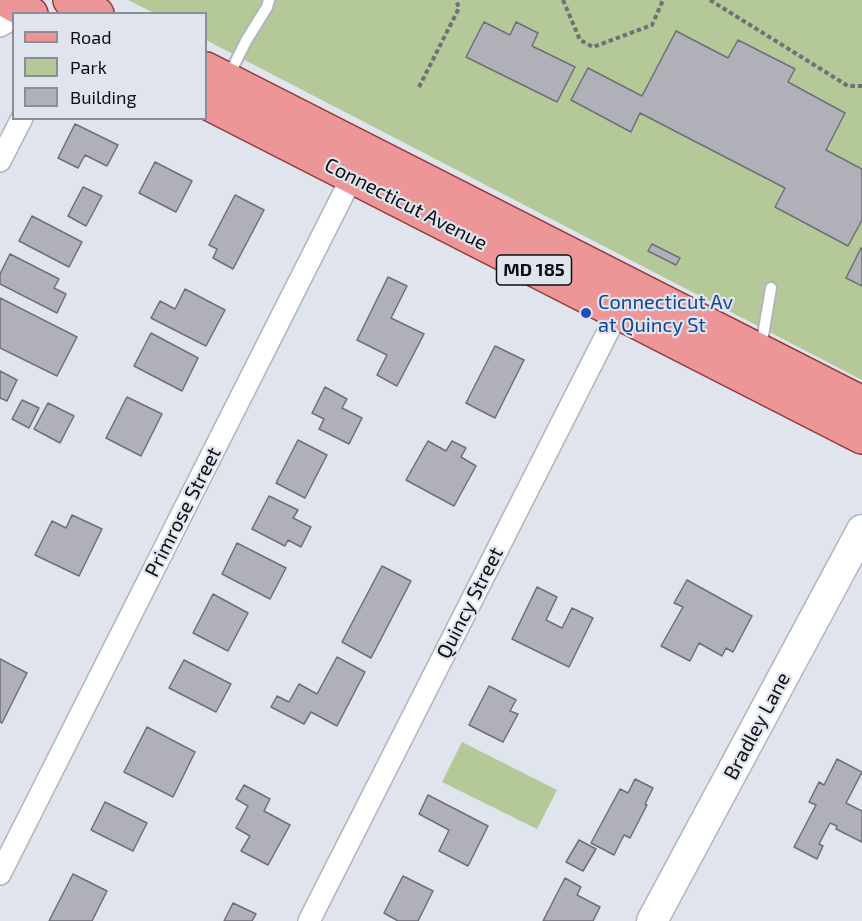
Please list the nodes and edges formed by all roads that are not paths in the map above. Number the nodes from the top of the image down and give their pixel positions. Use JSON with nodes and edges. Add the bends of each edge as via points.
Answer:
{"nodes":[{"id":1,"x":269,"y":0,"type":"edge"},
{"id":2,"x":213,"y":84,"type":"edge"},
{"id":3,"x":21,"y":120,"type":"edge"},
{"id":4,"x":0,"y":161,"type":"edge"},
{"id":5,"x":358,"y":164,"type":"junction"},
{"id":6,"x":771,"y":288,"type":"dead end"},
{"id":7,"x":625,"y":299,"type":"junction"},
{"id":8,"x":754,"y":365,"type":"junction"},
{"id":9,"x":862,"y":403,"type":"edge"},
{"id":10,"x":862,"y":437,"type":"edge"},
{"id":11,"x":862,"y":530,"type":"edge"},
{"id":12,"x":0,"y":873,"type":"edge"},
{"id":13,"x":309,"y":921,"type":"edge"},
{"id":14,"x":652,"y":921,"type":"edge"}],
"edges":[{"from":1,"to":2,"type":"lane"},
{"from":2,"to":5,"type":"main road","name":"Connecticut Avenue","number":"MD 185"},
{"from":3,"to":4,"type":"street"},
{"from":5,"to":7,"type":"main road","name":"Connecticut Avenue","number":"MD 185"},
{"from":5,"to":12,"type":"street","name":"Primrose Street"},
{"from":6,"to":8,"type":"lane"},
{"from":7,"to":8,"type":"main road","name":"Connecticut Avenue","number":"MD 185"},
{"from":7,"to":13,"type":"street","name":"Quincy Street"},
{"from":8,"to":9,"type":"main road","name":"Connecticut Avenue","number":"MD 185"},
{"from":8,"to":10,"type":"main road","name":"Connecticut Avenue","number":"MD 185"},
{"from":11,"to":14,"type":"street","name":"Bradley Lane"}]}
